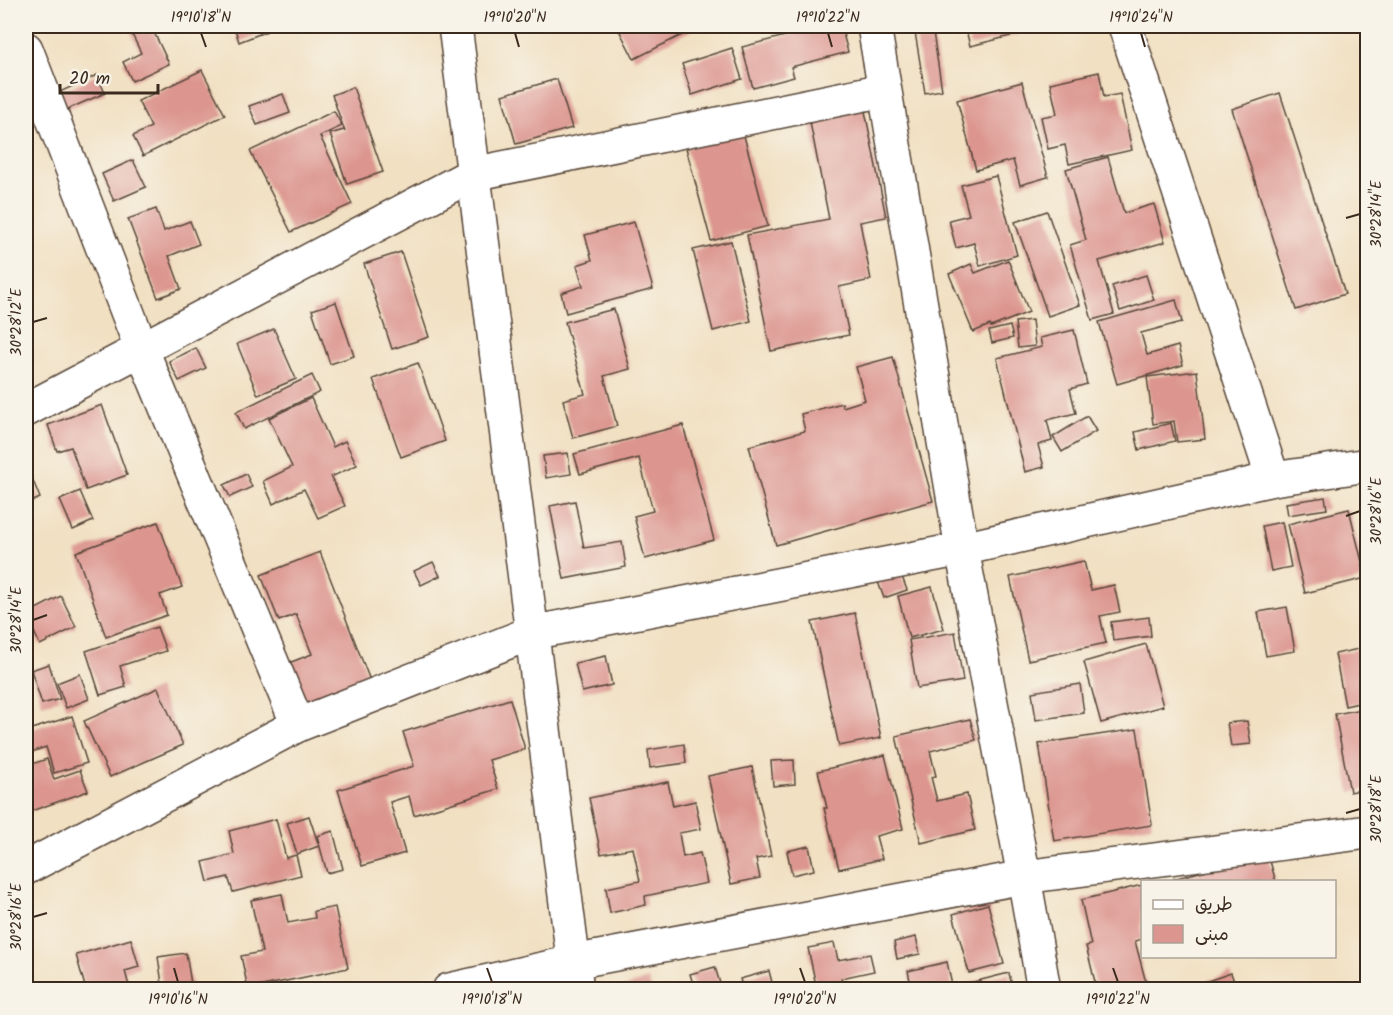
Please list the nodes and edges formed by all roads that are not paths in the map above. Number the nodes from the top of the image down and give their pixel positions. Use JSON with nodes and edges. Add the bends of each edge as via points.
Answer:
{"nodes":[{"id":1,"x":455,"y":26,"type":"edge"},
{"id":2,"x":874,"y":26,"type":"edge"},
{"id":3,"x":1125,"y":26,"type":"edge"},
{"id":4,"x":26,"y":49,"type":"edge"},
{"id":5,"x":884,"y":90,"type":"junction"},
{"id":6,"x":473,"y":174,"type":"junction"},
{"id":7,"x":142,"y":350,"type":"junction"},
{"id":8,"x":26,"y":410,"type":"edge"},
{"id":9,"x":1368,"y":465,"type":"edge"},
{"id":10,"x":1273,"y":479,"type":"junction"},
{"id":11,"x":962,"y":549,"type":"junction"},
{"id":12,"x":531,"y":633,"type":"junction"},
{"id":13,"x":298,"y":725,"type":"junction"},
{"id":14,"x":1368,"y":832,"type":"edge"},
{"id":15,"x":26,"y":868,"type":"edge"},
{"id":16,"x":1024,"y":877,"type":"junction"},
{"id":17,"x":575,"y":976,"type":"edge"},
{"id":18,"x":449,"y":990,"type":"edge"},
{"id":19,"x":1044,"y":990,"type":"edge"}],
"edges":[{"from":1,"to":6,"type":"street"},
{"from":2,"to":5,"type":"street"},
{"from":3,"to":10,"type":"street"},
{"from":4,"to":7,"type":"street"},
{"from":5,"to":6,"type":"street"},
{"from":5,"to":11,"type":"street"},
{"from":6,"to":7,"type":"street"},
{"from":6,"to":12,"type":"street"},
{"from":7,"to":8,"type":"street"},
{"from":7,"to":13,"type":"street"},
{"from":9,"to":10,"type":"street"},
{"from":10,"to":11,"type":"street"},
{"from":11,"to":12,"type":"street"},
{"from":11,"to":16,"type":"street"},
{"from":12,"to":13,"type":"street"},
{"from":12,"to":17,"type":"street"},
{"from":13,"to":15,"type":"street"},
{"from":14,"to":16,"type":"street"},
{"from":16,"to":17,"type":"street"},
{"from":16,"to":19,"type":"street"},
{"from":17,"to":18,"type":"street"}]}
